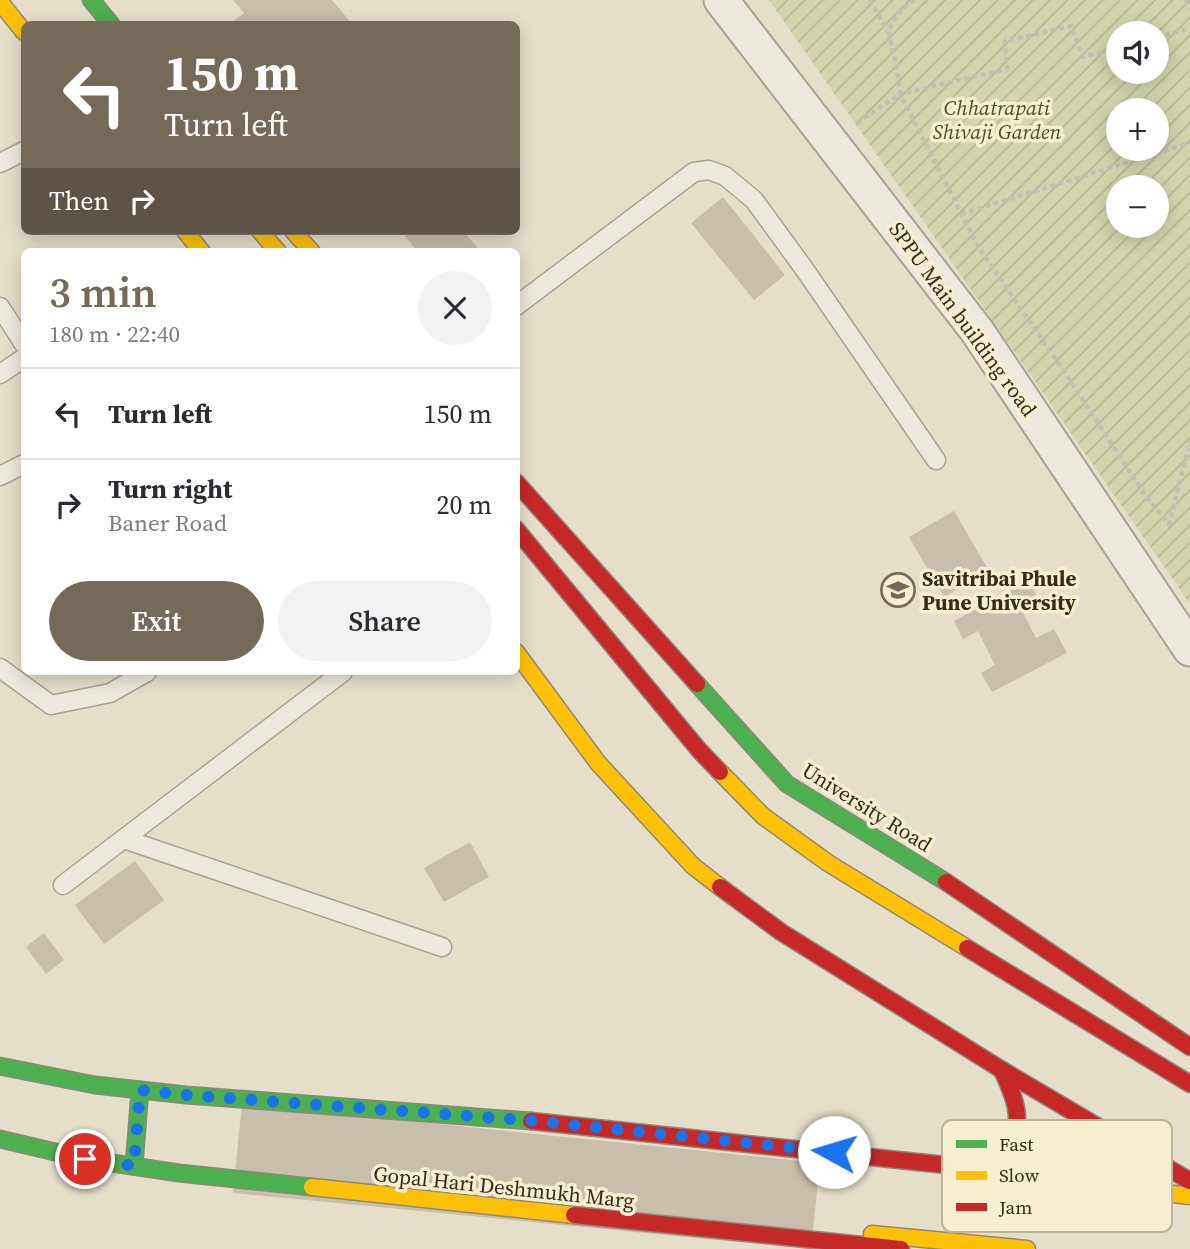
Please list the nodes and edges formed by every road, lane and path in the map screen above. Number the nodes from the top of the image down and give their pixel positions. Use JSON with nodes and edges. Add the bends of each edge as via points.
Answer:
{"nodes":[{"id":1,"x":92,"y":0,"type":"edge"},
{"id":2,"x":721,"y":0,"type":"edge"},
{"id":3,"x":870,"y":0,"type":"edge"},
{"id":4,"x":914,"y":0,"type":"edge"},
{"id":5,"x":1186,"y":0,"type":"edge"},
{"id":6,"x":0,"y":2,"type":"edge"},
{"id":7,"x":1190,"y":9,"type":"edge"},
{"id":8,"x":109,"y":21,"type":"edge"},
{"id":9,"x":21,"y":28,"type":"edge"},
{"id":10,"x":1190,"y":29,"type":"edge"},
{"id":11,"x":888,"y":31,"type":"junction"},
{"id":12,"x":1169,"y":34,"type":"edge"},
{"id":13,"x":1106,"y":51,"type":"edge"},
{"id":14,"x":900,"y":94,"type":"junction"},
{"id":15,"x":830,"y":142,"type":"junction"},
{"id":16,"x":1190,"y":143,"type":"edge"},
{"id":17,"x":21,"y":152,"type":"edge"},
{"id":18,"x":0,"y":163,"type":"edge"},
{"id":19,"x":961,"y":214,"type":"junction"},
{"id":20,"x":297,"y":235,"type":"edge"},
{"id":21,"x":308,"y":248,"type":"edge"},
{"id":22,"x":520,"y":303,"type":"edge"},
{"id":23,"x":0,"y":307,"type":"edge"},
{"id":24,"x":21,"y":339,"type":"edge"},
{"id":25,"x":21,"y":360,"type":"edge"},
{"id":26,"x":0,"y":374,"type":"edge"},
{"id":27,"x":1190,"y":441,"type":"edge"},
{"id":28,"x":936,"y":460,"type":"dead end"},
{"id":29,"x":21,"y":466,"type":"edge"},
{"id":30,"x":0,"y":476,"type":"edge"},
{"id":31,"x":520,"y":487,"type":"edge"},
{"id":32,"x":520,"y":534,"type":"edge"},
{"id":33,"x":1190,"y":649,"type":"edge"},
{"id":34,"x":520,"y":657,"type":"edge"},
{"id":35,"x":0,"y":668,"type":"edge"},
{"id":36,"x":141,"y":675,"type":"edge"},
{"id":37,"x":339,"y":675,"type":"edge"},
{"id":38,"x":124,"y":839,"type":"junction"},
{"id":39,"x":63,"y":885,"type":"dead end"},
{"id":40,"x":442,"y":947,"type":"dead end"},
{"id":41,"x":1190,"y":1047,"type":"edge"},
{"id":42,"x":0,"y":1066,"type":"edge"},
{"id":43,"x":1002,"y":1070,"type":"junction"},
{"id":44,"x":1190,"y":1084,"type":"edge"},
{"id":45,"x":140,"y":1090,"type":"junction"},
{"id":46,"x":312,"y":1105,"type":"junction"},
{"id":47,"x":1017,"y":1120,"type":"edge"},
{"id":48,"x":1087,"y":1120,"type":"edge"},
{"id":49,"x":385,"y":1126,"type":"dead end"},
{"id":50,"x":0,"y":1139,"type":"edge"},
{"id":51,"x":942,"y":1159,"type":"edge"},
{"id":52,"x":915,"y":1161,"type":"junction"},
{"id":53,"x":942,"y":1164,"type":"edge"},
{"id":54,"x":134,"y":1166,"type":"junction"},
{"id":55,"x":1172,"y":1170,"type":"edge"},
{"id":56,"x":1190,"y":1181,"type":"edge"},
{"id":57,"x":315,"y":1188,"type":"junction"},
{"id":58,"x":1172,"y":1194,"type":"edge"},
{"id":59,"x":1190,"y":1196,"type":"edge"},
{"id":60,"x":901,"y":1249,"type":"edge"},
{"id":61,"x":1027,"y":1249,"type":"edge"}],
"edges":[{"from":1,"to":8,"type":"main road"},
{"from":2,"to":15,"type":"street","name":"SPPU Main building road"},
{"from":3,"to":11,"type":"path"},
{"from":4,"to":11,"type":"path","via":[[901,9]]},
{"from":5,"to":7,"type":"path"},
{"from":6,"to":9,"type":"main road"},
{"from":10,"to":12,"type":"path"},
{"from":11,"to":14,"type":"path"},
{"from":13,"to":14,"type":"path","via":[[1083,57],[1070,26],[1005,41],[1007,69]]},
{"from":14,"to":15,"type":"path"},
{"from":14,"to":19,"type":"path"},
{"from":15,"to":33,"type":"street","name":"SPPU Main building road","via":[[977,331]]},
{"from":16,"to":19,"type":"path"},
{"from":17,"to":18,"type":"lane"},
{"from":19,"to":27,"type":"path","via":[[1144,495],[1169,524]]},
{"from":20,"to":21,"type":"main road"},
{"from":22,"to":28,"type":"lane","via":[[694,172],[709,170],[725,176],[754,200]]},
{"from":23,"to":24,"type":"lane"},
{"from":25,"to":26,"type":"lane"},
{"from":29,"to":30,"type":"lane"},
{"from":31,"to":41,"type":"main road","name":"University Road","via":[[787,784],[953,886]]},
{"from":32,"to":44,"type":"main road","via":[[699,750],[763,816],[828,863]]},
{"from":34,"to":43,"type":"main road","via":[[598,763],[693,866],[781,932]]},
{"from":35,"to":36,"type":"lane","via":[[51,705],[110,693]]},
{"from":37,"to":38,"type":"lane"},
{"from":38,"to":39,"type":"lane"},
{"from":38,"to":40,"type":"lane"},
{"from":42,"to":45,"type":"main road"},
{"from":43,"to":47,"type":"main road"},
{"from":43,"to":48,"type":"main road"},
{"from":45,"to":46,"type":"main road"},
{"from":45,"to":54,"type":"main road"},
{"from":46,"to":49,"type":"main road"},
{"from":46,"to":52,"type":"main road","via":[[537,1121]]},
{"from":50,"to":54,"type":"main road"},
{"from":51,"to":52,"type":"main road"},
{"from":52,"to":53,"type":"main road"},
{"from":54,"to":57,"type":"main road"},
{"from":55,"to":56,"type":"main road"},
{"from":57,"to":60,"type":"main road","name":"Gopal Hari Deshmukh Marg"},
{"from":57,"to":61,"type":"main road","via":[[391,1186]]},
{"from":58,"to":59,"type":"main road"}]}
